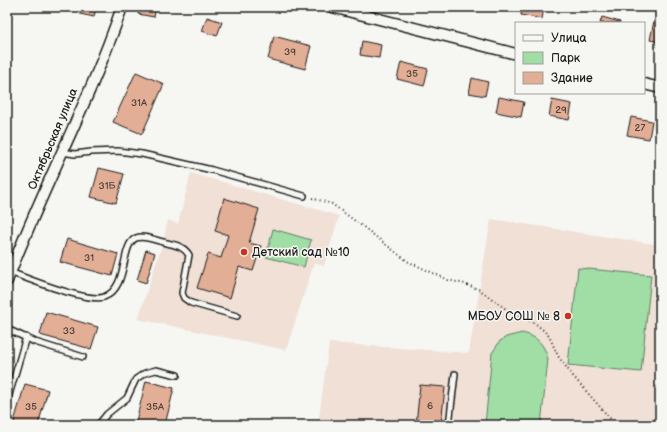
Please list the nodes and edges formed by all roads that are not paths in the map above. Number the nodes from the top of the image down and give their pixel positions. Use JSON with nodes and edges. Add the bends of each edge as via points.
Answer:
{"nodes":[{"id":1,"x":122,"y":7,"type":"edge"},
{"id":2,"x":332,"y":7,"type":"edge"},
{"id":3,"x":515,"y":54,"type":"edge"},
{"id":4,"x":645,"y":84,"type":"edge"},
{"id":5,"x":660,"y":88,"type":"edge"},
{"id":6,"x":61,"y":152,"type":"junction"},
{"id":7,"x":304,"y":196,"type":"road end"},
{"id":8,"x":9,"y":277,"type":"edge"},
{"id":9,"x":237,"y":316,"type":"dead end"},
{"id":10,"x":7,"y":329,"type":"edge"},
{"id":11,"x":26,"y":338,"type":"junction"},
{"id":12,"x":83,"y":357,"type":"dead end"},
{"id":13,"x":455,"y":374,"type":"dead end"},
{"id":14,"x":178,"y":375,"type":"dead end"},
{"id":15,"x":7,"y":402,"type":"edge"},
{"id":16,"x":98,"y":425,"type":"edge"},
{"id":17,"x":449,"y":425,"type":"edge"}],
"edges":[{"from":1,"to":6,"type":"street","name":"Октябрьская улица","via":[[110,42]]},
{"from":2,"to":3,"type":"street"},
{"from":4,"to":5,"type":"street"},
{"from":6,"to":7,"type":"lane","via":[[75,154],[118,151],[142,154],[212,170]]},
{"from":6,"to":8,"type":"street","name":"Октябрьская улица"},
{"from":8,"to":9,"type":"lane","via":[[67,292],[104,297],[117,287],[130,245],[135,238],[143,238],[181,247],[189,255],[182,293],[184,298]]},
{"from":10,"to":11,"type":"lane"},
{"from":11,"to":12,"type":"lane"},
{"from":11,"to":15,"type":"lane"},
{"from":13,"to":17,"type":"lane"},
{"from":14,"to":16,"type":"lane","via":[[156,370],[145,373],[136,379],[127,398],[106,414]]}]}
